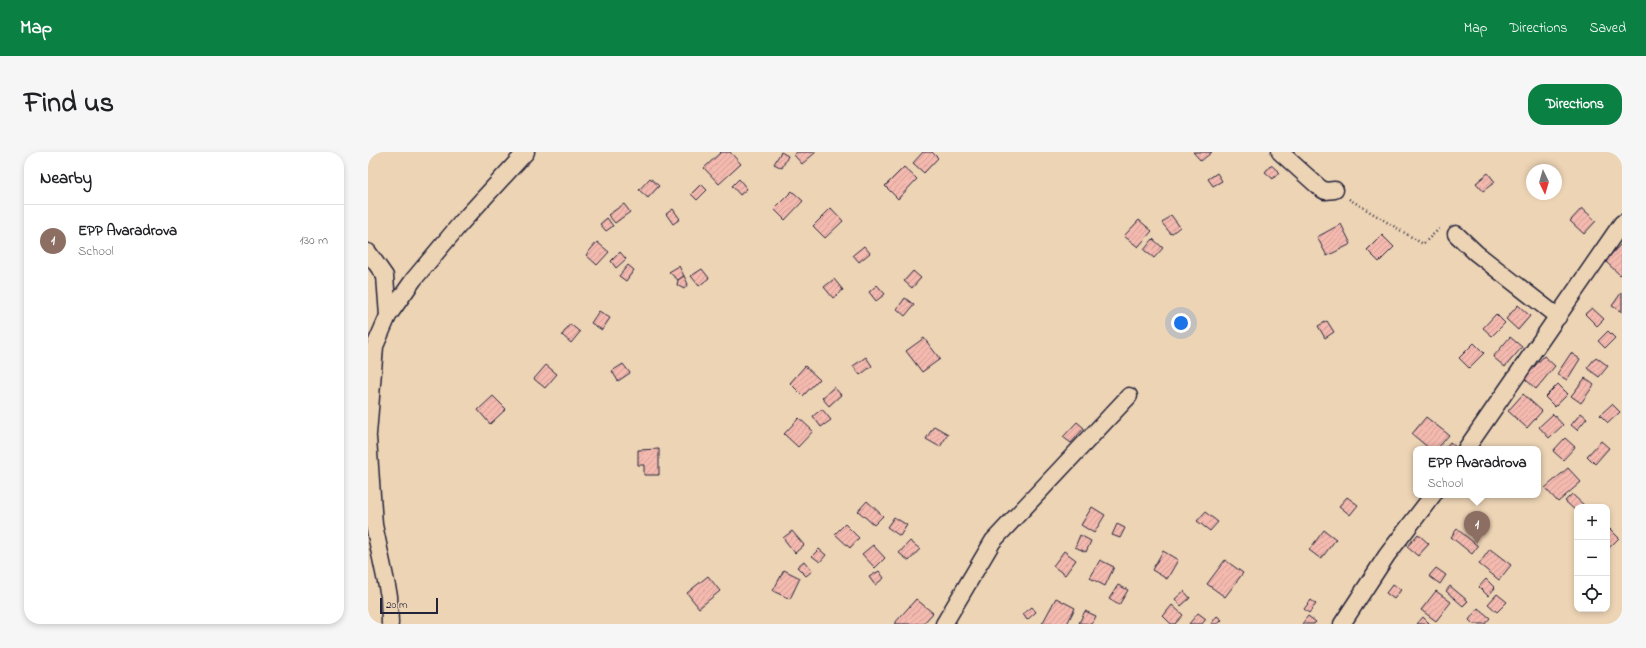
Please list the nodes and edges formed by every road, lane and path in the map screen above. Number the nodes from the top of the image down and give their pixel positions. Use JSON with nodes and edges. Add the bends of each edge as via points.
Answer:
{"nodes":[{"id":1,"x":526,"y":152,"type":"edge"},
{"id":2,"x":1280,"y":152,"type":"edge"},
{"id":3,"x":1335,"y":190,"type":"joint"},
{"id":4,"x":1622,"y":223,"type":"edge"},
{"id":5,"x":1456,"y":234,"type":"joint"},
{"id":6,"x":368,"y":252,"type":"edge"},
{"id":7,"x":388,"y":316,"type":"junction"},
{"id":8,"x":1558,"y":317,"type":"junction"},
{"id":9,"x":1129,"y":396,"type":"dead end"},
{"id":10,"x":368,"y":434,"type":"edge"},
{"id":11,"x":368,"y":438,"type":"edge"},
{"id":12,"x":1468,"y":446,"type":"edge"},
{"id":13,"x":1431,"y":498,"type":"edge"},
{"id":14,"x":390,"y":624,"type":"edge"},
{"id":15,"x":944,"y":624,"type":"edge"},
{"id":16,"x":1342,"y":624,"type":"edge"}],
"edges":[{"from":1,"to":7,"type":"street","via":[[461,223],[414,279]]},
{"from":2,"to":3,"type":"street","via":[[1320,188],[1325,191]]},
{"from":3,"to":5,"type":"path","via":[[1423,244],[1443,225]]},
{"from":4,"to":8,"type":"street"},
{"from":5,"to":8,"type":"street","via":[[1476,253]]},
{"from":6,"to":7,"type":"street","via":[[385,276]]},
{"from":7,"to":10,"type":"street","via":[[376,346]]},
{"from":8,"to":12,"type":"street"},
{"from":9,"to":15,"type":"street","via":[[993,541]]},
{"from":11,"to":14,"type":"street","via":[[374,525],[389,596]]},
{"from":13,"to":16,"type":"street","via":[[1387,555]]}]}
